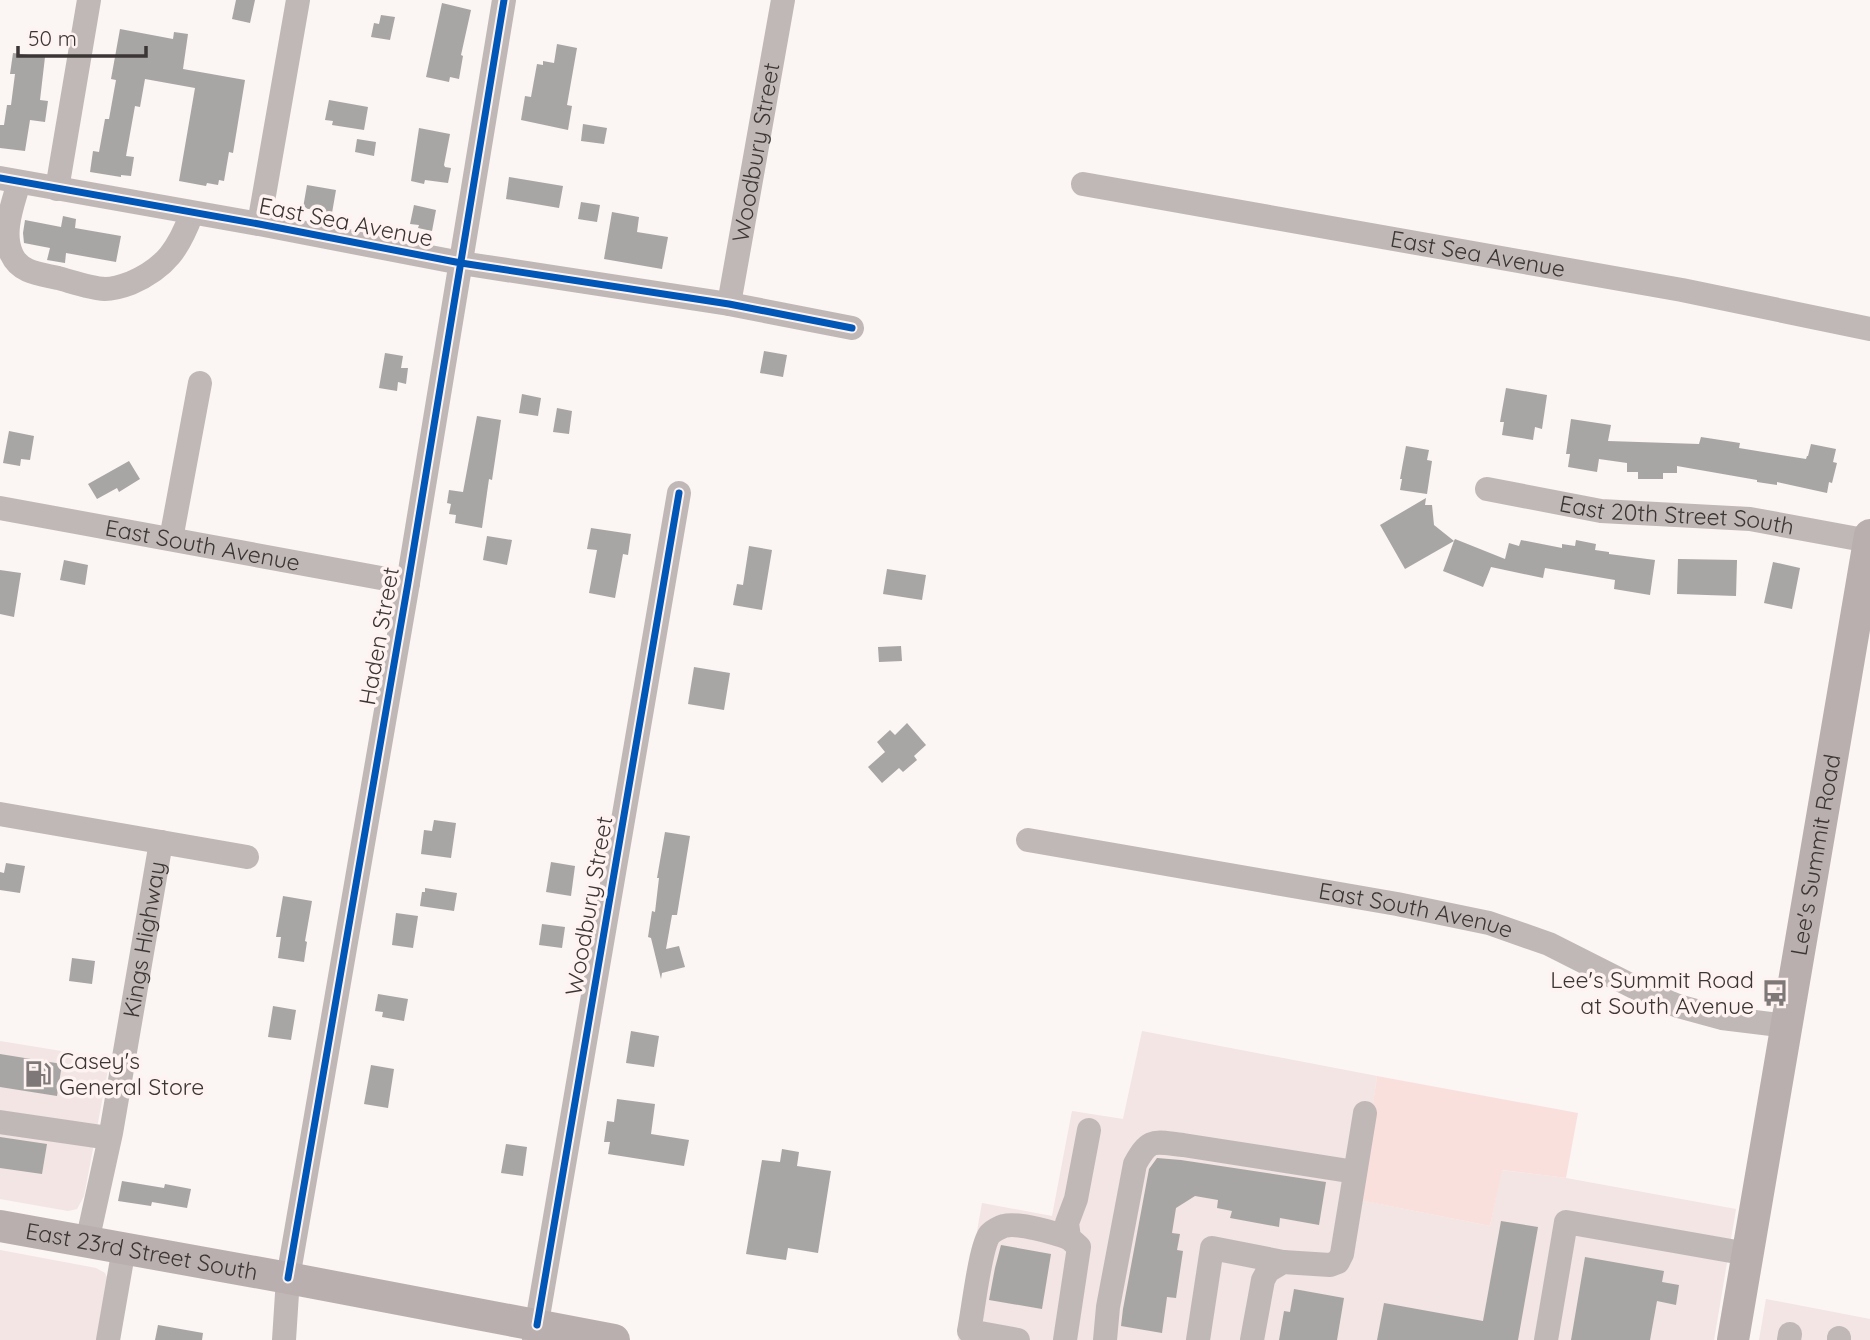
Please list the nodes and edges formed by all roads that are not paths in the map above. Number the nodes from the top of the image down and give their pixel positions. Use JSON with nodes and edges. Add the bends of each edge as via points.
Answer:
{"nodes":[{"id":1,"x":89,"y":0,"type":"edge"},
{"id":2,"x":298,"y":0,"type":"edge"},
{"id":3,"x":504,"y":0,"type":"edge"},
{"id":4,"x":783,"y":0,"type":"edge"},
{"id":5,"x":9,"y":180,"type":"edge"},
{"id":6,"x":1083,"y":184,"type":"dead end"},
{"id":7,"x":57,"y":189,"type":"junction"},
{"id":8,"x":191,"y":213,"type":"junction"},
{"id":9,"x":259,"y":224,"type":"junction"},
{"id":10,"x":461,"y":263,"type":"junction"},
{"id":11,"x":729,"y":304,"type":"junction"},
{"id":12,"x":852,"y":328,"type":"dead end"},
{"id":13,"x":1870,"y":329,"type":"edge"},
{"id":14,"x":200,"y":383,"type":"dead end"},
{"id":15,"x":1487,"y":489,"type":"dead end"},
{"id":16,"x":679,"y":493,"type":"dead end"},
{"id":17,"x":0,"y":508,"type":"edge"},
{"id":18,"x":1870,"y":538,"type":"edge"},
{"id":19,"x":172,"y":539,"type":"junction"},
{"id":20,"x":408,"y":583,"type":"junction"},
{"id":21,"x":0,"y":814,"type":"edge"},
{"id":22,"x":1028,"y":840,"type":"dead end"},
{"id":23,"x":161,"y":842,"type":"junction"},
{"id":24,"x":247,"y":857,"type":"dead end"},
{"id":25,"x":1787,"y":1026,"type":"junction"},
{"id":26,"x":1365,"y":1113,"type":"dead end"},
{"id":27,"x":0,"y":1122,"type":"edge"},
{"id":28,"x":1089,"y":1130,"type":"dead end"},
{"id":29,"x":109,"y":1138,"type":"junction"},
{"id":30,"x":1356,"y":1172,"type":"junction"},
{"id":31,"x":0,"y":1226,"type":"edge"},
{"id":32,"x":1069,"y":1238,"type":"junction"},
{"id":33,"x":87,"y":1242,"type":"junction"},
{"id":34,"x":124,"y":1248,"type":"junction"},
{"id":35,"x":1748,"y":1254,"type":"junction"},
{"id":36,"x":1283,"y":1262,"type":"junction"},
{"id":37,"x":288,"y":1278,"type":"junction"},
{"id":38,"x":535,"y":1333,"type":"edge"},
{"id":39,"x":108,"y":1340,"type":"edge"},
{"id":40,"x":284,"y":1340,"type":"edge"},
{"id":41,"x":614,"y":1340,"type":"edge"},
{"id":42,"x":1018,"y":1340,"type":"edge"},
{"id":43,"x":1065,"y":1340,"type":"edge"},
{"id":44,"x":1105,"y":1340,"type":"edge"},
{"id":45,"x":1198,"y":1340,"type":"edge"},
{"id":46,"x":1252,"y":1340,"type":"edge"},
{"id":47,"x":1546,"y":1340,"type":"edge"},
{"id":48,"x":1733,"y":1340,"type":"edge"}],
"edges":[{"from":1,"to":7,"type":"street"},
{"from":2,"to":9,"type":"street"},
{"from":3,"to":10,"type":"street","name":"Haden Street"},
{"from":4,"to":11,"type":"street","name":"Woodbury Street"},
{"from":5,"to":7,"type":"street","name":"East Sea Avenue"},
{"from":5,"to":8,"type":"street","via":[[7,240],[13,257],[27,271],[105,289],[149,275],[183,236]]},
{"from":6,"to":13,"type":"street","name":"East Sea Avenue","via":[[1682,290]]},
{"from":7,"to":8,"type":"street","name":"East Sea Avenue"},
{"from":8,"to":9,"type":"street","name":"East Sea Avenue"},
{"from":9,"to":10,"type":"street","name":"East Sea Avenue"},
{"from":10,"to":11,"type":"street","name":"East Sea Avenue"},
{"from":10,"to":20,"type":"street","name":"Haden Street"},
{"from":11,"to":12,"type":"street","name":"East Sea Avenue"},
{"from":14,"to":19,"type":"street"},
{"from":15,"to":18,"type":"street","name":"East 20th Street South","via":[[1601,511],[1749,519]]},
{"from":16,"to":38,"type":"street","name":"Woodbury Street"},
{"from":17,"to":19,"type":"street","name":"East South Avenue"},
{"from":18,"to":25,"type":"main road","name":"Lee's Summit Road"},
{"from":19,"to":20,"type":"street","name":"East South Avenue"},
{"from":20,"to":37,"type":"street","name":"Haden Street"},
{"from":21,"to":23,"type":"street"},
{"from":22,"to":25,"type":"street","name":"East South Avenue","via":[[1489,923],[1549,944],[1678,1006],[1722,1018]]},
{"from":23,"to":24,"type":"street"},
{"from":23,"to":29,"type":"street","name":"Kings Highway"},
{"from":25,"to":35,"type":"main road","name":"Lee's Summit Road"},
{"from":26,"to":30,"type":"street"},
{"from":27,"to":29,"type":"street"},
{"from":28,"to":32,"type":"street","via":[[1067,1223]]},
{"from":29,"to":33,"type":"street","name":"Kings Highway"},
{"from":30,"to":36,"type":"street","via":[[1338,1262]]},
{"from":30,"to":44,"type":"street","via":[[1183,1145],[1157,1142],[1145,1147],[1135,1164]]},
{"from":31,"to":33,"type":"main road","name":"East 23rd Street South"},
{"from":32,"to":42,"type":"street","via":[[1012,1225],[990,1233],[970,1331]]},
{"from":32,"to":43,"type":"street","via":[[1079,1247]]},
{"from":33,"to":34,"type":"main road","name":"East 23rd Street South"},
{"from":34,"to":37,"type":"main road","name":"East 23rd Street South"},
{"from":34,"to":39,"type":"street"},
{"from":35,"to":47,"type":"street","via":[[1566,1222]]},
{"from":35,"to":48,"type":"main road","name":"Lee's Summit Road"},
{"from":36,"to":45,"type":"street","via":[[1212,1248]]},
{"from":36,"to":46,"type":"street","via":[[1268,1270],[1263,1280]]},
{"from":37,"to":38,"type":"main road","name":"East 23rd Street South"},
{"from":37,"to":40,"type":"street","name":"Haden Street"},
{"from":38,"to":41,"type":"main road","name":"East 23rd Street South"}]}
